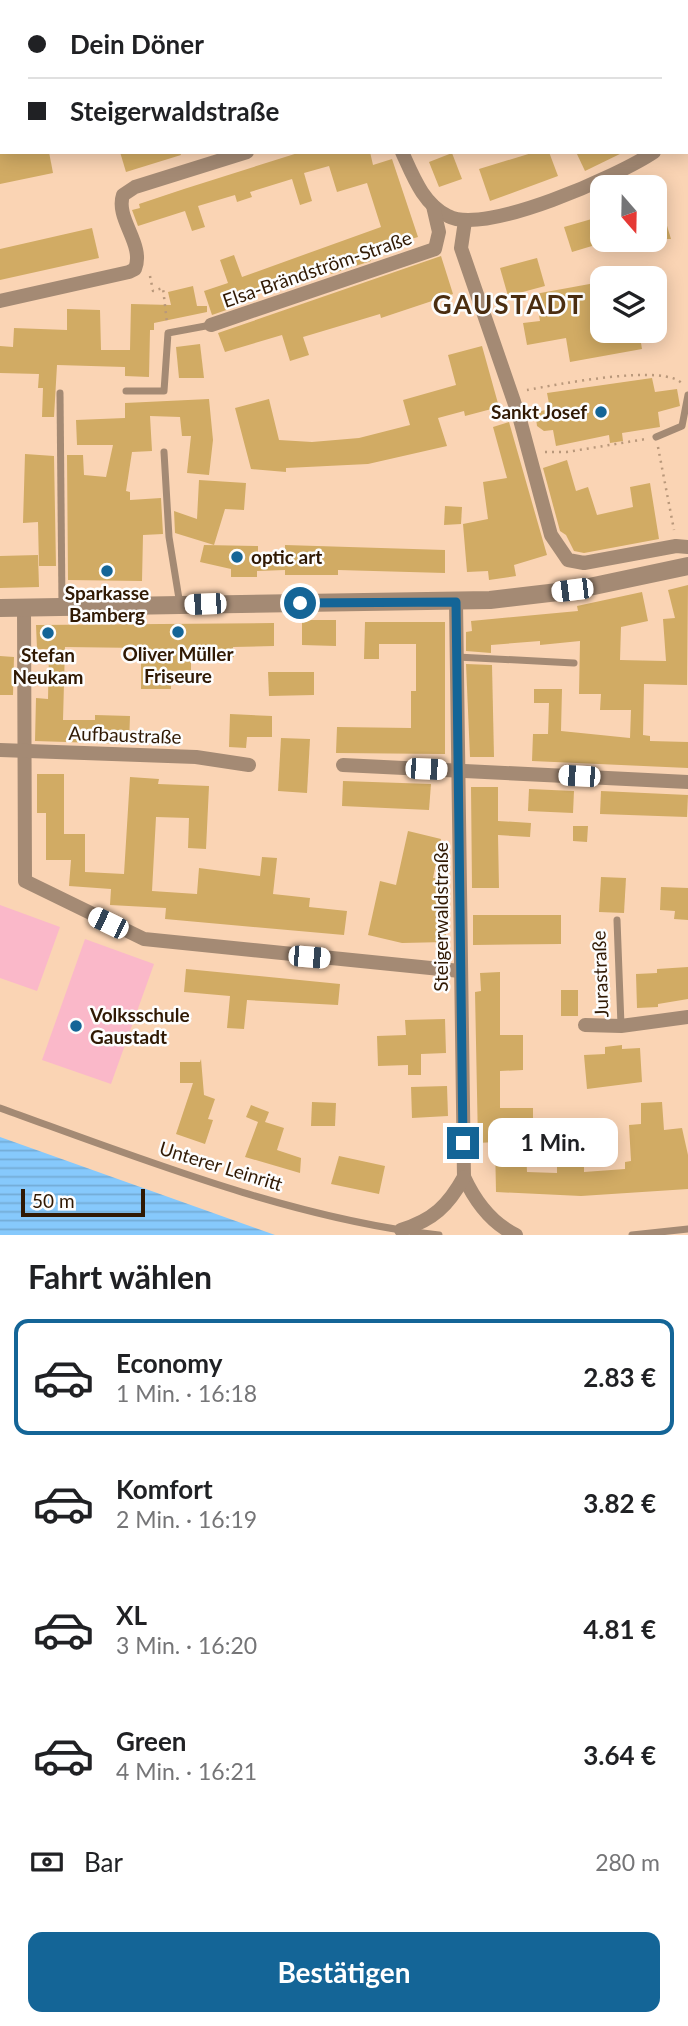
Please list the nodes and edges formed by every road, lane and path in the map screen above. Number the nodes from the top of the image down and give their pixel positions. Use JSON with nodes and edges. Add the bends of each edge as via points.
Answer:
{"nodes":[{"id":1,"x":241,"y":154,"type":"edge"},
{"id":2,"x":403,"y":154,"type":"edge"},
{"id":3,"x":650,"y":154,"type":"edge"},
{"id":4,"x":433,"y":206,"type":"junction"},
{"id":5,"x":465,"y":221,"type":"junction"},
{"id":6,"x":460,"y":240,"type":"junction"},
{"id":7,"x":435,"y":249,"type":"junction"},
{"id":8,"x":149,"y":276,"type":"dead end"},
{"id":9,"x":0,"y":301,"type":"edge"},
{"id":10,"x":211,"y":325,"type":"joint"},
{"id":11,"x":168,"y":333,"type":"junction"},
{"id":12,"x":126,"y":391,"type":"dead end"},
{"id":13,"x":60,"y":393,"type":"dead end"},
{"id":14,"x":509,"y":394,"type":"junction"},
{"id":15,"x":687,"y":395,"type":"edge"},
{"id":16,"x":656,"y":437,"type":"junction"},
{"id":17,"x":164,"y":453,"type":"dead end"},
{"id":18,"x":530,"y":453,"type":"junction"},
{"id":19,"x":682,"y":547,"type":"edge"},
{"id":20,"x":688,"y":566,"type":"edge"},
{"id":21,"x":456,"y":602,"type":"junction"},
{"id":22,"x":180,"y":605,"type":"junction"},
{"id":23,"x":62,"y":607,"type":"junction"},
{"id":24,"x":0,"y":608,"type":"edge"},
{"id":25,"x":23,"y":608,"type":"junction"},
{"id":26,"x":457,"y":657,"type":"junction"},
{"id":27,"x":574,"y":663,"type":"dead end"},
{"id":28,"x":0,"y":751,"type":"edge"},
{"id":29,"x":24,"y":751,"type":"junction"},
{"id":30,"x":249,"y":765,"type":"dead end"},
{"id":31,"x":343,"y":765,"type":"dead end"},
{"id":32,"x":460,"y":770,"type":"junction"},
{"id":33,"x":688,"y":782,"type":"edge"},
{"id":34,"x":617,"y":920,"type":"dead end"},
{"id":35,"x":460,"y":971,"type":"junction"},
{"id":36,"x":688,"y":1017,"type":"edge"},
{"id":37,"x":585,"y":1025,"type":"dead end"},
{"id":38,"x":621,"y":1026,"type":"junction"},
{"id":39,"x":0,"y":1108,"type":"edge"},
{"id":40,"x":464,"y":1177,"type":"junction"},
{"id":41,"x":401,"y":1230,"type":"junction"},
{"id":42,"x":688,"y":1230,"type":"edge"},
{"id":43,"x":439,"y":1235,"type":"edge"},
{"id":44,"x":516,"y":1235,"type":"edge"},
{"id":45,"x":632,"y":1235,"type":"edge"}],
"edges":[{"from":1,"to":9,"type":"street","via":[[122,195],[138,258],[135,269]]},
{"from":2,"to":4,"type":"street"},
{"from":3,"to":5,"type":"street","via":[[553,199],[485,220]]},
{"from":4,"to":5,"type":"street"},
{"from":4,"to":7,"type":"street","name":"Elsa-Brändström-Straße","via":[[439,232]]},
{"from":5,"to":6,"type":"street"},
{"from":6,"to":7,"type":"street","name":"Elsa-Brändström-Straße"},
{"from":6,"to":14,"type":"street"},
{"from":7,"to":10,"type":"street","name":"Elsa-Brändström-Straße"},
{"from":8,"to":11,"type":"path","via":[[153,290],[163,288]]},
{"from":10,"to":11,"type":"lane"},
{"from":11,"to":12,"type":"lane","via":[[164,391]]},
{"from":13,"to":23,"type":"lane"},
{"from":14,"to":15,"type":"path","via":[[651,374],[672,376],[682,382]]},
{"from":14,"to":18,"type":"street"},
{"from":15,"to":16,"type":"lane","via":[[682,426]]},
{"from":16,"to":18,"type":"path","via":[[567,452]]},
{"from":16,"to":19,"type":"path"},
{"from":17,"to":22,"type":"lane","via":[[169,537]]},
{"from":18,"to":19,"type":"street","via":[[551,535],[571,562],[606,561]]},
{"from":20,"to":21,"type":"street","via":[[575,590]]},
{"from":21,"to":22,"type":"street"},
{"from":21,"to":26,"type":"street","name":"Steigerwaldstraße"},
{"from":22,"to":23,"type":"street"},
{"from":23,"to":25,"type":"street"},
{"from":24,"to":25,"type":"street"},
{"from":25,"to":29,"type":"street"},
{"from":26,"to":27,"type":"lane"},
{"from":26,"to":32,"type":"street","name":"Steigerwaldstraße"},
{"from":28,"to":29,"type":"street","name":"Aufbaustraße"},
{"from":29,"to":30,"type":"street","name":"Aufbaustraße","via":[[196,757]]},
{"from":29,"to":35,"type":"street","via":[[25,881],[144,939]]},
{"from":31,"to":32,"type":"street"},
{"from":32,"to":33,"type":"street"},
{"from":32,"to":35,"type":"street","name":"Steigerwaldstraße"},
{"from":34,"to":38,"type":"lane","name":"Jurastraße"},
{"from":35,"to":40,"type":"street","name":"Steigerwaldstraße"},
{"from":36,"to":38,"type":"street","name":"Jurastraße"},
{"from":37,"to":38,"type":"street","name":"Jurastraße"},
{"from":39,"to":41,"type":"lane","name":"Unterer Leinritt","via":[[176,1170],[288,1204]]},
{"from":40,"to":41,"type":"street","via":[[441,1210]]},
{"from":40,"to":44,"type":"street","name":"Steigerwaldstraße","via":[[483,1209]]},
{"from":41,"to":43,"type":"lane","name":"Unterer Leinritt"},
{"from":42,"to":45,"type":"lane"}]}
